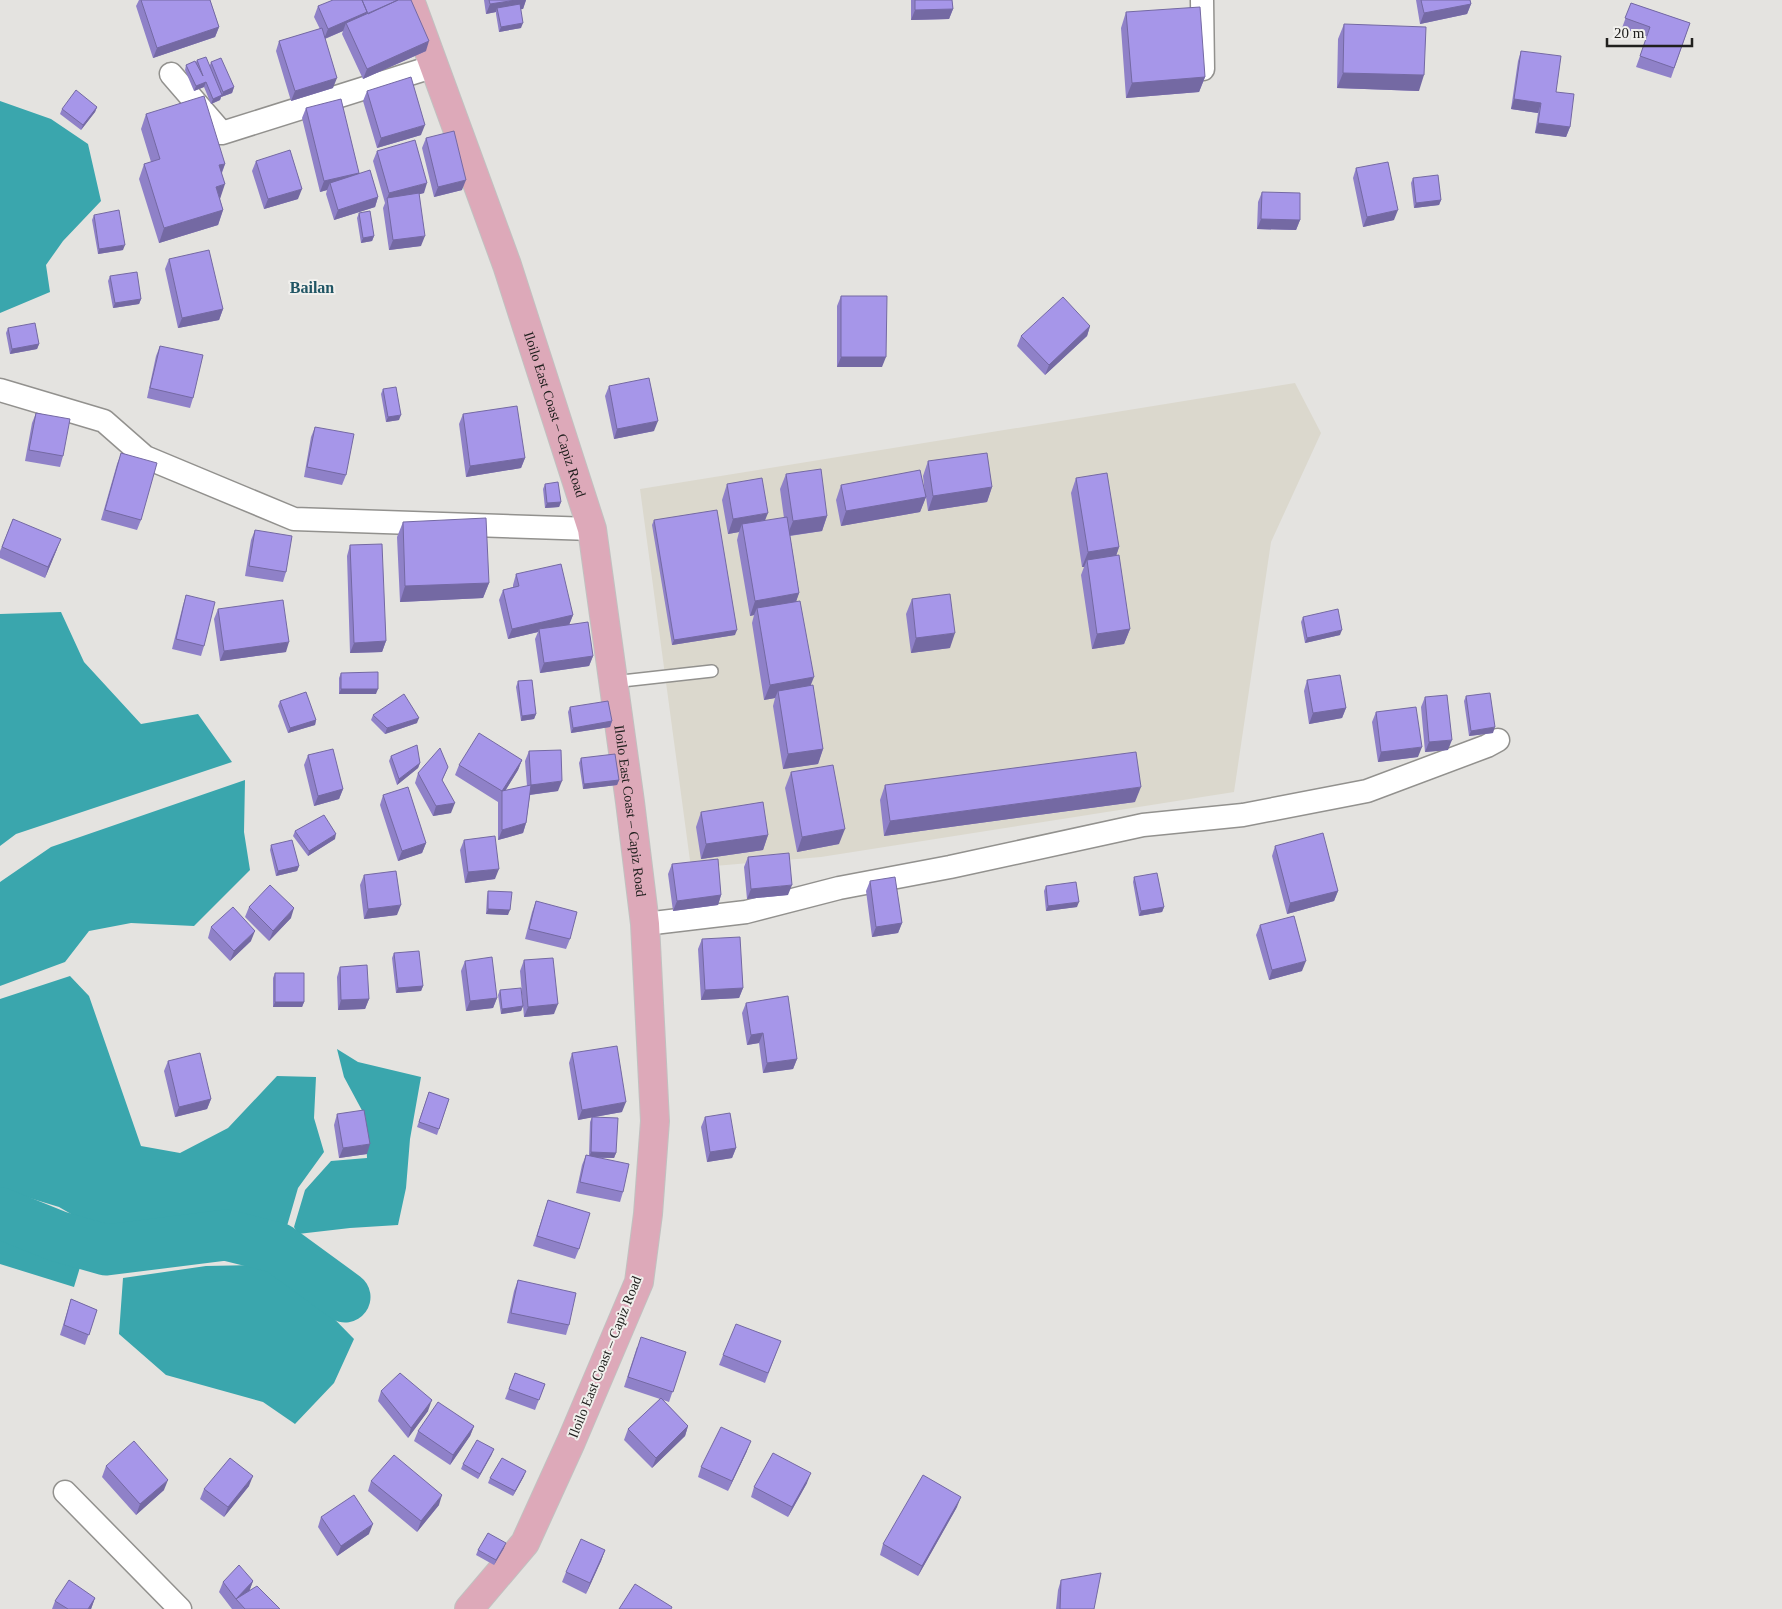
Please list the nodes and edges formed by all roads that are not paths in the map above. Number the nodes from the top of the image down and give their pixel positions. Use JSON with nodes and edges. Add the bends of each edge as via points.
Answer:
{"nodes":[{"id":1,"x":410,"y":0,"type":"edge"},
{"id":2,"x":1202,"y":0,"type":"edge"},
{"id":3,"x":435,"y":66,"type":"junction"},
{"id":4,"x":171,"y":74,"type":"dead end"},
{"id":5,"x":1203,"y":82,"type":"edge"},
{"id":6,"x":0,"y":390,"type":"edge"},
{"id":7,"x":592,"y":529,"type":"junction"},
{"id":8,"x":712,"y":671,"type":"dead end"},
{"id":9,"x":613,"y":682,"type":"junction"},
{"id":10,"x":1498,"y":740,"type":"dead end"},
{"id":11,"x":645,"y":924,"type":"junction"},
{"id":12,"x":65,"y":1492,"type":"dead end"},
{"id":13,"x":180,"y":1609,"type":"edge"},
{"id":14,"x":469,"y":1609,"type":"edge"}],
"edges":[{"from":1,"to":3,"type":"main road","name":"Iloilo East Coast – Capiz Road"},
{"from":2,"to":5,"type":"street"},
{"from":3,"to":4,"type":"street","via":[[222,133]]},
{"from":3,"to":7,"type":"main road","name":"Iloilo East Coast – Capiz Road","via":[[507,264]]},
{"from":6,"to":7,"type":"street","via":[[104,421],[145,457],[294,519]]},
{"from":7,"to":9,"type":"main road","name":"Iloilo East Coast – Capiz Road"},
{"from":8,"to":9,"type":"lane"},
{"from":9,"to":11,"type":"main road","name":"Iloilo East Coast – Capiz Road"},
{"from":10,"to":11,"type":"street","via":[[1368,791],[1243,815],[1143,825],[839,888],[746,912]]},
{"from":11,"to":14,"type":"main road","name":"Iloilo East Coast – Capiz Road","via":[[655,1122],[639,1282],[526,1542]]},
{"from":12,"to":13,"type":"street"}]}
